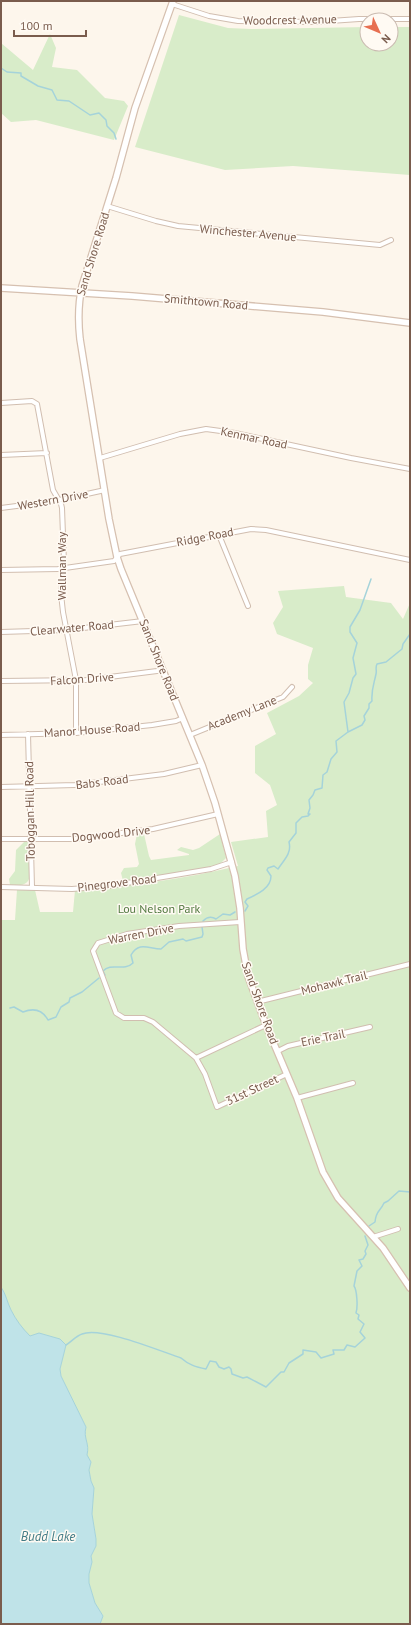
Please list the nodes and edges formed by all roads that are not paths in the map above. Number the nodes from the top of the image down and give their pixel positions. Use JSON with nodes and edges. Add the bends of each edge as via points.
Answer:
{"nodes":[{"id":1,"x":173,"y":2,"type":"edge"},
{"id":2,"x":410,"y":19,"type":"edge"},
{"id":3,"x":107,"y":206,"type":"junction"},
{"id":4,"x":391,"y":240,"type":"dead end"},
{"id":5,"x":1,"y":288,"type":"edge"},
{"id":6,"x":80,"y":292,"type":"junction"},
{"id":7,"x":410,"y":323,"type":"edge"},
{"id":8,"x":1,"y":403,"type":"edge"},
{"id":9,"x":47,"y":453,"type":"junction"},
{"id":10,"x":1,"y":455,"type":"edge"},
{"id":11,"x":100,"y":458,"type":"junction"},
{"id":12,"x":410,"y":469,"type":"edge"},
{"id":13,"x":104,"y":490,"type":"junction"},
{"id":14,"x":59,"y":500,"type":"junction"},
{"id":15,"x":1,"y":508,"type":"edge"},
{"id":16,"x":219,"y":535,"type":"junction"},
{"id":17,"x":117,"y":557,"type":"junction"},
{"id":18,"x":410,"y":560,"type":"edge"},
{"id":19,"x":63,"y":568,"type":"junction"},
{"id":20,"x":1,"y":570,"type":"edge"},
{"id":21,"x":248,"y":606,"type":"dead end"},
{"id":22,"x":143,"y":621,"type":"junction"},
{"id":23,"x":66,"y":630,"type":"junction"},
{"id":24,"x":1,"y":632,"type":"edge"},
{"id":25,"x":163,"y":669,"type":"junction"},
{"id":26,"x":76,"y":680,"type":"junction"},
{"id":27,"x":1,"y":681,"type":"edge"},
{"id":28,"x":292,"y":687,"type":"dead end"},
{"id":29,"x":182,"y":718,"type":"junction"},
{"id":30,"x":76,"y":733,"type":"junction"},
{"id":31,"x":28,"y":734,"type":"junction"},
{"id":32,"x":1,"y":735,"type":"edge"},
{"id":33,"x":190,"y":735,"type":"junction"},
{"id":34,"x":202,"y":765,"type":"junction"},
{"id":35,"x":30,"y":786,"type":"junction"},
{"id":36,"x":1,"y":787,"type":"edge"},
{"id":37,"x":218,"y":814,"type":"junction"},
{"id":38,"x":1,"y":839,"type":"edge"},
{"id":39,"x":31,"y":839,"type":"junction"},
{"id":40,"x":232,"y":862,"type":"junction"},
{"id":41,"x":1,"y":887,"type":"edge"},
{"id":42,"x":32,"y":887,"type":"junction"},
{"id":43,"x":240,"y":922,"type":"junction"},
{"id":44,"x":410,"y":964,"type":"edge"},
{"id":45,"x":257,"y":1002,"type":"junction"},
{"id":46,"x":266,"y":1025,"type":"junction"},
{"id":47,"x":370,"y":1027,"type":"dead end"},
{"id":48,"x":278,"y":1051,"type":"junction"},
{"id":49,"x":196,"y":1058,"type":"junction"},
{"id":50,"x":287,"y":1074,"type":"junction"},
{"id":51,"x":353,"y":1083,"type":"dead end"},
{"id":52,"x":297,"y":1098,"type":"junction"},
{"id":53,"x":398,"y":1229,"type":"dead end"},
{"id":54,"x":373,"y":1236,"type":"junction"},
{"id":55,"x":408,"y":1281,"type":"edge"},
{"id":56,"x":410,"y":1288,"type":"edge"}],
"edges":[{"from":1,"to":2,"type":"street","name":"Woodcrest Avenue","via":[[209,16],[238,21]]},
{"from":1,"to":3,"type":"street","name":"Sand Shore Road","via":[[135,108]]},
{"from":3,"to":4,"type":"street","name":"Winchester Avenue","via":[[178,226],[380,245]]},
{"from":3,"to":6,"type":"street","name":"Sand Shore Road"},
{"from":5,"to":6,"type":"street","name":"Smithtown Road"},
{"from":6,"to":7,"type":"street","name":"Smithtown Road","via":[[324,312]]},
{"from":6,"to":11,"type":"street","name":"Sand Shore Road","via":[[80,339]]},
{"from":8,"to":9,"type":"street","name":"Wallman Way","via":[[32,401],[38,405]]},
{"from":9,"to":10,"type":"street"},
{"from":9,"to":14,"type":"street","name":"Wallman Way","via":[[53,490]]},
{"from":11,"to":12,"type":"street","name":"Kenmar Road","via":[[180,434],[206,429]]},
{"from":11,"to":13,"type":"street","name":"Sand Shore Road"},
{"from":13,"to":14,"type":"street","name":"Western Drive"},
{"from":13,"to":17,"type":"street","name":"Sand Shore Road"},
{"from":14,"to":15,"type":"street","name":"Western Drive"},
{"from":14,"to":19,"type":"street","name":"Wallman Way","via":[[62,508]]},
{"from":16,"to":17,"type":"street","name":"Ridge Road","via":[[120,554]]},
{"from":16,"to":18,"type":"street","name":"Ridge Road","via":[[255,529]]},
{"from":16,"to":21,"type":"street"},
{"from":17,"to":19,"type":"street","name":"Ridge Road","via":[[114,561]]},
{"from":17,"to":22,"type":"street","name":"Sand Shore Road"},
{"from":19,"to":20,"type":"street","name":"Ridge Road"},
{"from":19,"to":23,"type":"street","name":"Wallman Way","via":[[61,594]]},
{"from":22,"to":23,"type":"street","name":"Clearwater Road"},
{"from":22,"to":25,"type":"street","name":"Sand Shore Road"},
{"from":23,"to":24,"type":"street","name":"Clearwater Road"},
{"from":23,"to":26,"type":"street","name":"Wallman Way"},
{"from":25,"to":26,"type":"street","name":"Falcon Drive"},
{"from":25,"to":29,"type":"street","name":"Sand Shore Road"},
{"from":26,"to":27,"type":"street","name":"Falcon Drive"},
{"from":26,"to":30,"type":"street","name":"Wallman Way"},
{"from":28,"to":33,"type":"street","name":"Academy Lane","via":[[282,697]]},
{"from":29,"to":30,"type":"street","name":"Manor House Road","via":[[152,725]]},
{"from":29,"to":33,"type":"street","name":"Sand Shore Road"},
{"from":30,"to":31,"type":"street","name":"Manor House Road"},
{"from":31,"to":32,"type":"street","name":"Manor House Road"},
{"from":31,"to":35,"type":"street","name":"Toboggan Hill Road"},
{"from":33,"to":34,"type":"street","name":"Sand Shore Road"},
{"from":34,"to":35,"type":"street","name":"Babs Road","via":[[164,774],[94,783],[56,787]]},
{"from":34,"to":37,"type":"street","name":"Sand Shore Road"},
{"from":35,"to":36,"type":"street","name":"Babs Road"},
{"from":35,"to":39,"type":"street","name":"Toboggan Hill Road"},
{"from":37,"to":39,"type":"street","name":"Dogwood Drive","via":[[153,830],[74,839]]},
{"from":37,"to":40,"type":"street","name":"Sand Shore Road"},
{"from":38,"to":39,"type":"street","name":"Dogwood Drive"},
{"from":39,"to":42,"type":"street","name":"Toboggan Hill Road"},
{"from":40,"to":42,"type":"street","name":"Pinegrove Road","via":[[204,870],[109,886],[72,889]]},
{"from":40,"to":43,"type":"street","name":"Sand Shore Road"},
{"from":41,"to":42,"type":"street","name":"Pinegrove Road"},
{"from":43,"to":45,"type":"street","name":"Sand Shore Road","via":[[244,960]]},
{"from":43,"to":49,"type":"street","name":"Warren Drive","via":[[163,928],[128,934],[98,943],[94,948],[93,955],[114,1010],[124,1018],[144,1018],[153,1022]]},
{"from":44,"to":45,"type":"street","name":"Mohawk Trail"},
{"from":45,"to":46,"type":"street","name":"Sand Shore Road"},
{"from":46,"to":48,"type":"street","name":"Sand Shore Road"},
{"from":46,"to":49,"type":"street"},
{"from":47,"to":48,"type":"street","name":"Erie Trail","via":[[288,1046]]},
{"from":48,"to":50,"type":"street","name":"Sand Shore Road"},
{"from":49,"to":50,"type":"street","name":"31st Street","via":[[217,1107]]},
{"from":50,"to":52,"type":"street","name":"Sand Shore Road"},
{"from":51,"to":52,"type":"street"},
{"from":52,"to":54,"type":"street","name":"Sand Shore Road","via":[[329,1185],[341,1202]]},
{"from":53,"to":54,"type":"street"},
{"from":54,"to":55,"type":"street","name":"Sand Shore Road"},
{"from":55,"to":56,"type":"street","name":"Sand Shore Road"}]}
